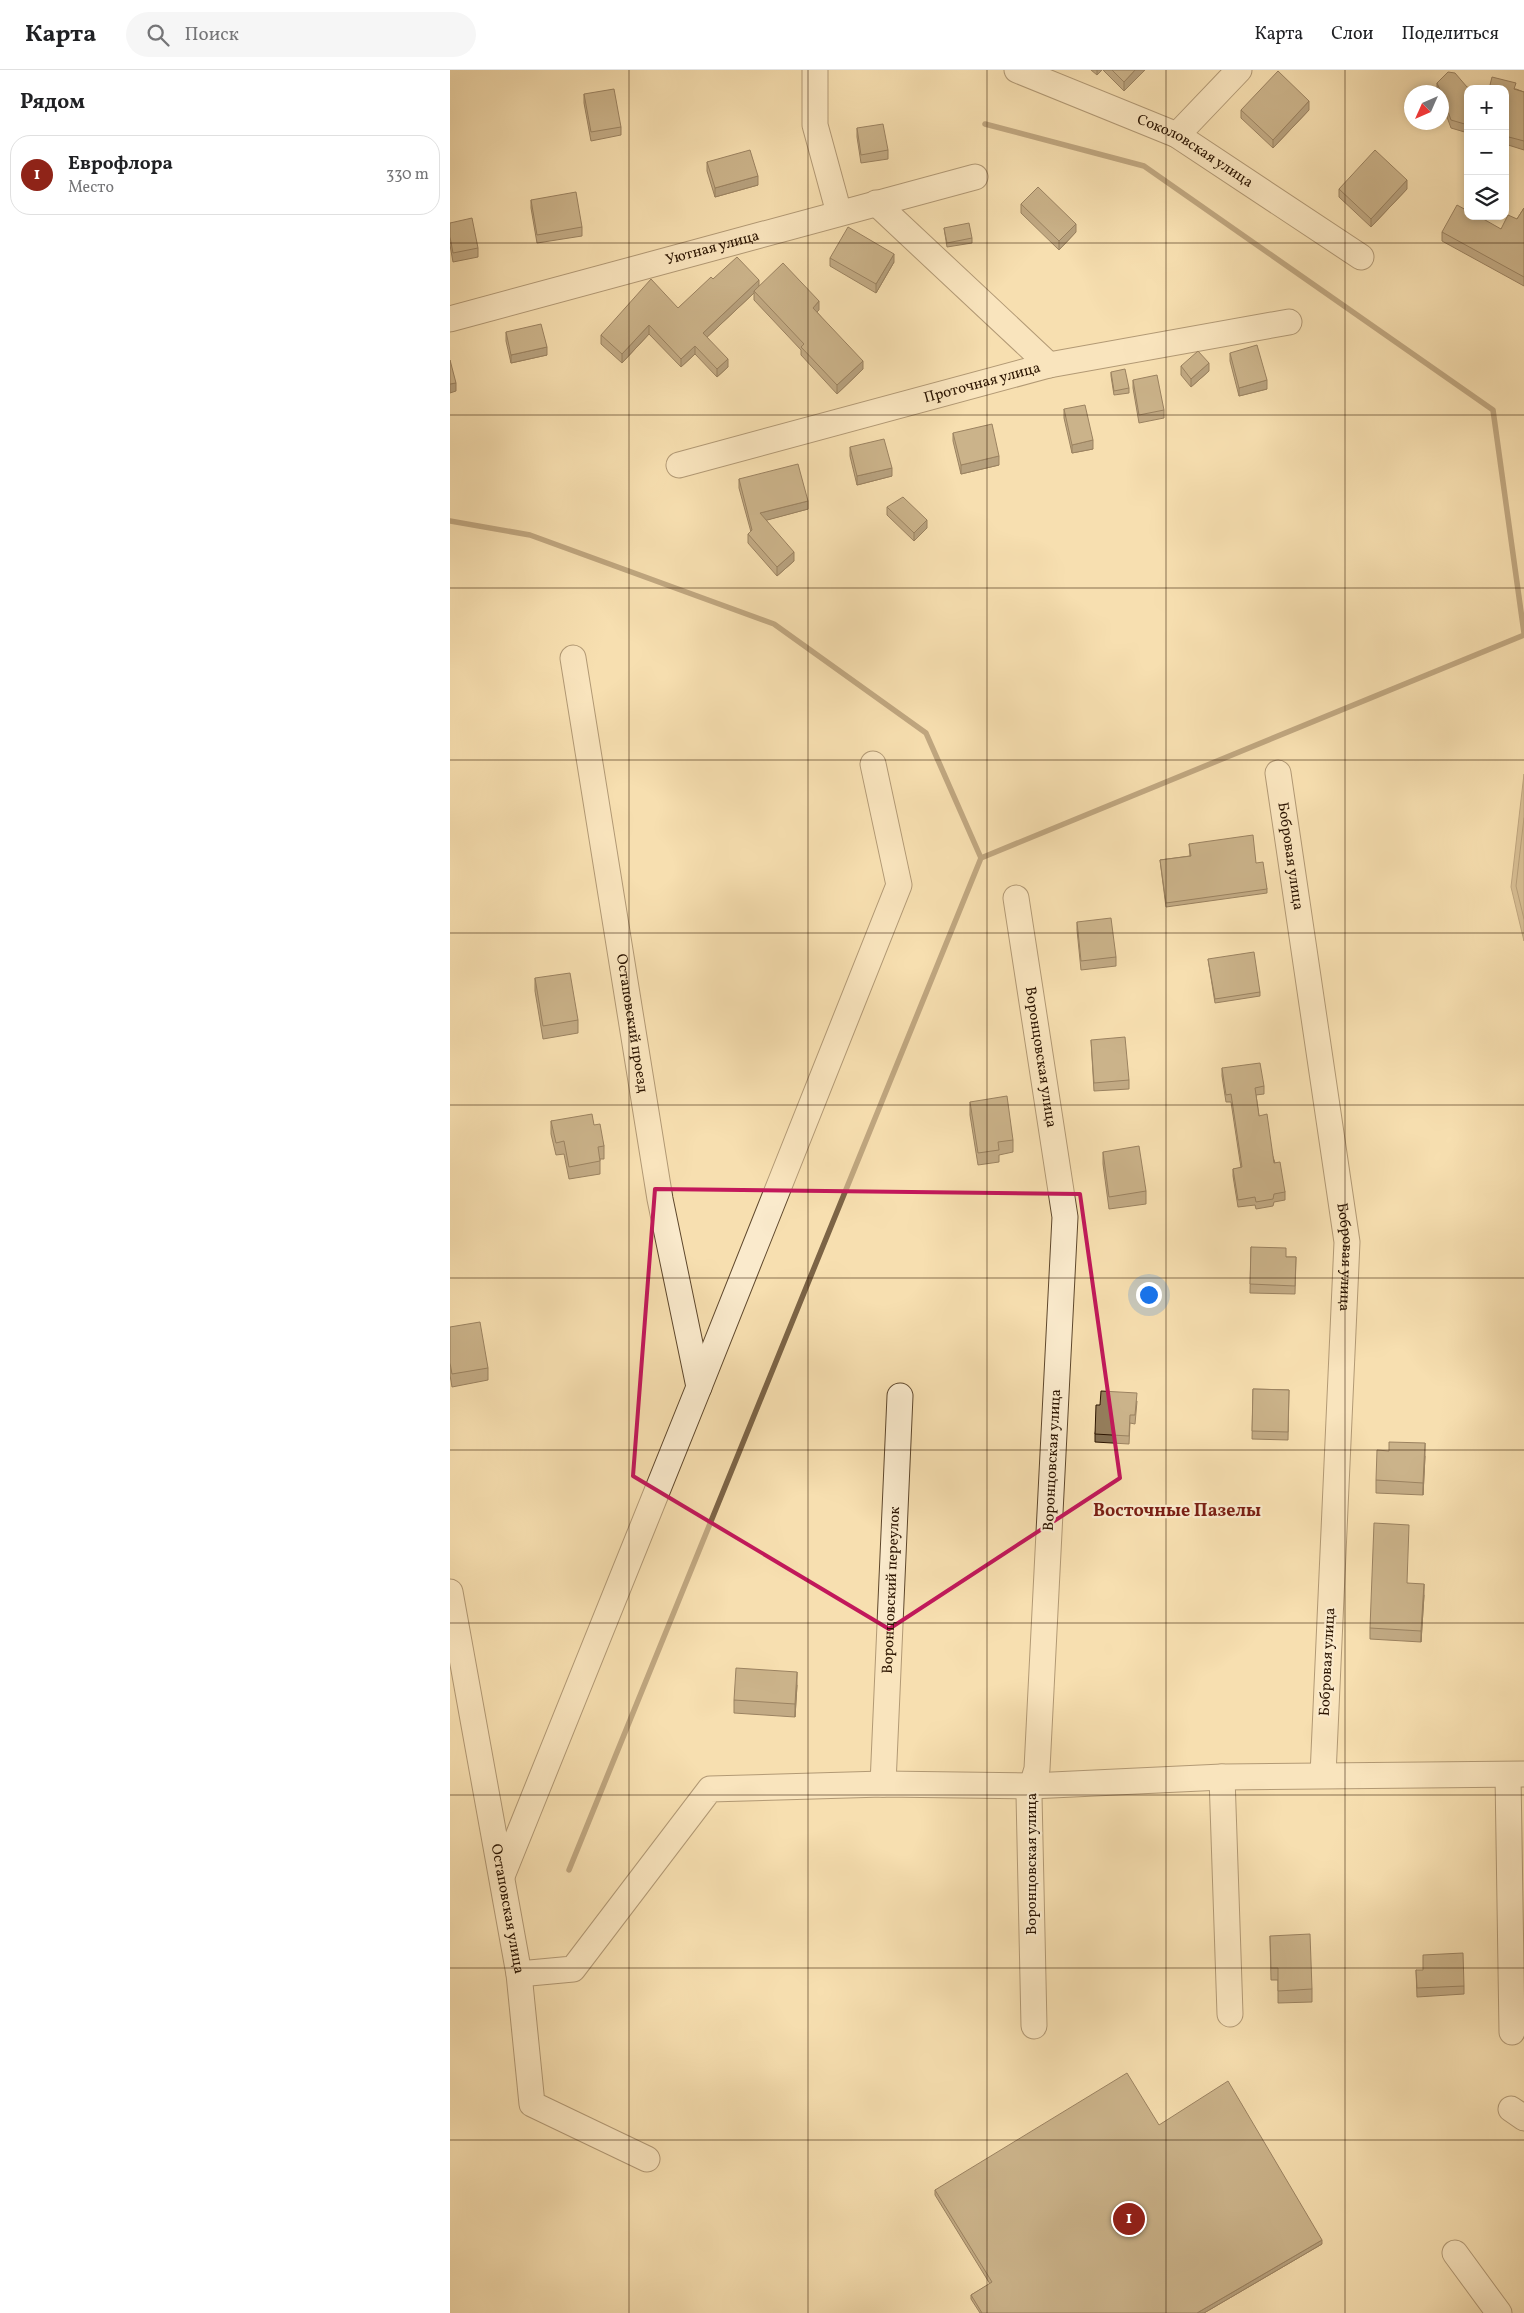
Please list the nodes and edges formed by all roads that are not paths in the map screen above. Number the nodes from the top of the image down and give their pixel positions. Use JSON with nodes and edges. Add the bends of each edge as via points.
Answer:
{"nodes":[{"id":1,"x":815,"y":70,"type":"edge"},
{"id":2,"x":1017,"y":70,"type":"edge"},
{"id":3,"x":1239,"y":70,"type":"edge"},
{"id":4,"x":1177,"y":135,"type":"junction"},
{"id":5,"x":975,"y":177,"type":"dead end"},
{"id":6,"x":876,"y":204,"type":"junction"},
{"id":7,"x":839,"y":213,"type":"junction"},
{"id":8,"x":1361,"y":257,"type":"dead end"},
{"id":9,"x":450,"y":319,"type":"edge"},
{"id":10,"x":1289,"y":322,"type":"dead end"},
{"id":11,"x":1049,"y":365,"type":"junction"},
{"id":12,"x":679,"y":465,"type":"dead end"},
{"id":13,"x":573,"y":658,"type":"dead end"},
{"id":14,"x":873,"y":764,"type":"dead end"},
{"id":15,"x":1278,"y":774,"type":"dead end"},
{"id":16,"x":1016,"y":898,"type":"dead end"},
{"id":17,"x":700,"y":1387,"type":"junction"},
{"id":18,"x":900,"y":1396,"type":"dead end"},
{"id":19,"x":450,"y":1592,"type":"edge"},
{"id":20,"x":1516,"y":1774,"type":"edge"},
{"id":21,"x":1323,"y":1775,"type":"junction"},
{"id":22,"x":1222,"y":1777,"type":"junction"},
{"id":23,"x":883,"y":1784,"type":"junction"},
{"id":24,"x":1031,"y":1786,"type":"junction"},
{"id":25,"x":502,"y":1876,"type":"junction"},
{"id":26,"x":519,"y":1974,"type":"junction"},
{"id":27,"x":1230,"y":2014,"type":"dead end"},
{"id":28,"x":1034,"y":2026,"type":"dead end"},
{"id":29,"x":1512,"y":2032,"type":"dead end"},
{"id":30,"x":647,"y":2159,"type":"dead end"},
{"id":31,"x":1455,"y":2253,"type":"dead end"},
{"id":32,"x":1499,"y":2313,"type":"edge"}],
"edges":[{"from":1,"to":7,"type":"street","via":[[815,125]]},
{"from":2,"to":4,"type":"street","name":"Соколовская улица"},
{"from":3,"to":4,"type":"street"},
{"from":4,"to":8,"type":"street","name":"Соколовская улица"},
{"from":5,"to":6,"type":"street","name":"Уютная улица"},
{"from":6,"to":7,"type":"street","name":"Уютная улица"},
{"from":6,"to":11,"type":"street"},
{"from":7,"to":9,"type":"street","name":"Уютная улица"},
{"from":10,"to":11,"type":"street","name":"Проточная улица"},
{"from":11,"to":12,"type":"street","name":"Проточная улица"},
{"from":13,"to":17,"type":"street","name":"Остаповский проезд","via":[[660,1199]]},
{"from":14,"to":17,"type":"street","via":[[898,885]]},
{"from":15,"to":21,"type":"street","name":"Бобровая улица","via":[[1347,1242]]},
{"from":16,"to":24,"type":"street","name":"Воронцовская улица","via":[[1065,1218],[1037,1769]]},
{"from":17,"to":25,"type":"street"},
{"from":18,"to":23,"type":"street","name":"Воронцовский переулок"},
{"from":19,"to":25,"type":"street","name":"Остаповская улица"},
{"from":20,"to":21,"type":"street"},
{"from":20,"to":29,"type":"street"},
{"from":21,"to":22,"type":"street"},
{"from":22,"to":24,"type":"street"},
{"from":22,"to":27,"type":"street"},
{"from":23,"to":24,"type":"street"},
{"from":23,"to":26,"type":"street","via":[[710,1788],[573,1969]]},
{"from":24,"to":28,"type":"street","name":"Воронцовская улица"},
{"from":25,"to":26,"type":"street","name":"Остаповская улица"},
{"from":26,"to":30,"type":"street","name":"Остаповская улица","via":[[532,2104]]},
{"from":31,"to":32,"type":"street"}]}
